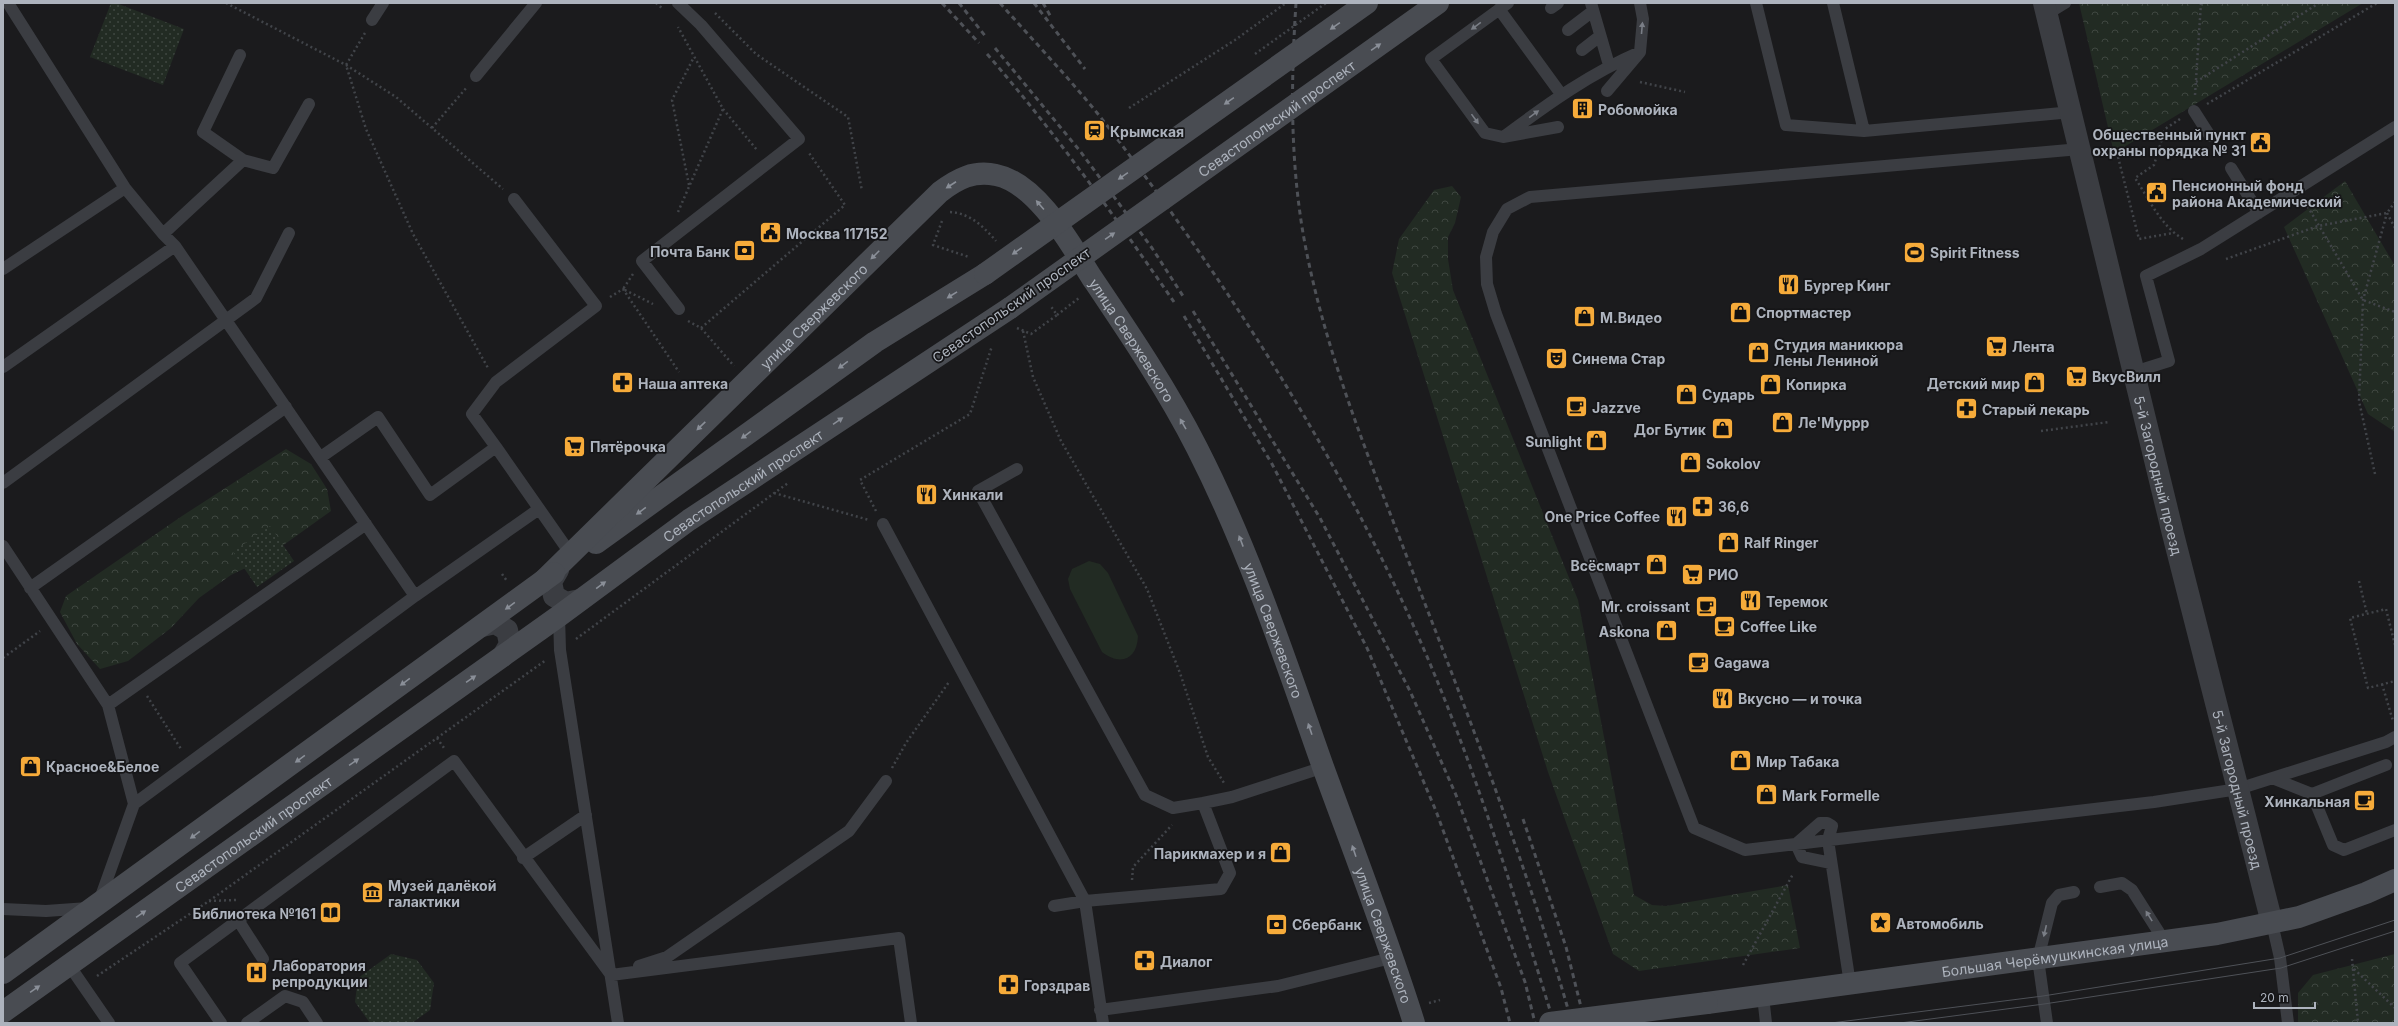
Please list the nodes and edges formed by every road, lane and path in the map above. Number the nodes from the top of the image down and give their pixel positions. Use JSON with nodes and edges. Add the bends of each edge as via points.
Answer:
{"nodes":[{"id":1,"x":8,"y":3,"type":"edge"},
{"id":2,"x":226,"y":3,"type":"edge"},
{"id":3,"x":383,"y":3,"type":"edge"},
{"id":4,"x":536,"y":3,"type":"edge"},
{"id":5,"x":656,"y":3,"type":"edge"},
{"id":6,"x":678,"y":3,"type":"edge"},
{"id":7,"x":1286,"y":3,"type":"edge"},
{"id":8,"x":1367,"y":3,"type":"edge"},
{"id":9,"x":1438,"y":3,"type":"edge"},
{"id":10,"x":1640,"y":3,"type":"edge"},
{"id":11,"x":1756,"y":3,"type":"edge"},
{"id":12,"x":1833,"y":3,"type":"edge"},
{"id":13,"x":2065,"y":3,"type":"edge"},
{"id":14,"x":2200,"y":3,"type":"edge"},
{"id":15,"x":2319,"y":3,"type":"edge"},
{"id":16,"x":2377,"y":3,"type":"edge"},
{"id":17,"x":1503,"y":6,"type":"edge"},
{"id":18,"x":1592,"y":7,"type":"edge"},
{"id":19,"x":709,"y":8,"type":"dead end"},
{"id":20,"x":2045,"y":8,"type":"edge"},
{"id":21,"x":667,"y":12,"type":"dead end"},
{"id":22,"x":372,"y":20,"type":"joint"},
{"id":23,"x":676,"y":23,"type":"dead end"},
{"id":24,"x":1568,"y":30,"type":"dead end"},
{"id":25,"x":1600,"y":36,"type":"junction"},
{"id":26,"x":1582,"y":50,"type":"dead end"},
{"id":27,"x":1640,"y":52,"type":"junction"},
{"id":28,"x":240,"y":55,"type":"dead end"},
{"id":29,"x":694,"y":57,"type":"junction"},
{"id":30,"x":346,"y":65,"type":"junction"},
{"id":31,"x":1609,"y":65,"type":"junction"},
{"id":32,"x":476,"y":76,"type":"joint"},
{"id":33,"x":1640,"y":82,"type":"dead end"},
{"id":34,"x":2196,"y":82,"type":"junction"},
{"id":35,"x":1607,"y":91,"type":"dead end"},
{"id":36,"x":1685,"y":92,"type":"dead end"},
{"id":37,"x":1561,"y":94,"type":"junction"},
{"id":38,"x":309,"y":104,"type":"dead end"},
{"id":39,"x":1129,"y":108,"type":"dead end"},
{"id":40,"x":724,"y":109,"type":"junction"},
{"id":41,"x":2194,"y":111,"type":"junction"},
{"id":42,"x":2072,"y":112,"type":"junction"},
{"id":43,"x":1558,"y":126,"type":"dead end"},
{"id":44,"x":2395,"y":127,"type":"edge"},
{"id":45,"x":432,"y":128,"type":"junction"},
{"id":46,"x":1864,"y":131,"type":"junction"},
{"id":47,"x":2210,"y":136,"type":"dead end"},
{"id":48,"x":1503,"y":137,"type":"junction"},
{"id":49,"x":799,"y":139,"type":"junction"},
{"id":50,"x":2080,"y":149,"type":"junction"},
{"id":51,"x":2118,"y":157,"type":"dead end"},
{"id":52,"x":243,"y":160,"type":"junction"},
{"id":53,"x":768,"y":163,"type":"junction"},
{"id":54,"x":2231,"y":168,"type":"dead end"},
{"id":55,"x":689,"y":185,"type":"junction"},
{"id":56,"x":124,"y":188,"type":"junction"},
{"id":57,"x":862,"y":191,"type":"dead end"},
{"id":58,"x":514,"y":198,"type":"joint"},
{"id":59,"x":2395,"y":202,"type":"edge"},
{"id":60,"x":2308,"y":206,"type":"dead end"},
{"id":61,"x":945,"y":211,"type":"dead end"},
{"id":62,"x":2259,"y":213,"type":"junction"},
{"id":63,"x":2387,"y":213,"type":"junction"},
{"id":64,"x":676,"y":215,"type":"dead end"},
{"id":65,"x":943,"y":218,"type":"dead end"},
{"id":66,"x":2318,"y":226,"type":"junction"},
{"id":67,"x":2395,"y":228,"type":"edge"},
{"id":68,"x":289,"y":233,"type":"dead end"},
{"id":69,"x":162,"y":234,"type":"junction"},
{"id":70,"x":996,"y":242,"type":"dead end"},
{"id":71,"x":176,"y":246,"type":"junction"},
{"id":72,"x":969,"y":258,"type":"dead end"},
{"id":73,"x":2226,"y":258,"type":"dead end"},
{"id":74,"x":3,"y":268,"type":"edge"},
{"id":75,"x":1081,"y":297,"type":"dead end"},
{"id":76,"x":1046,"y":299,"type":"dead end"},
{"id":77,"x":2363,"y":300,"type":"junction"},
{"id":78,"x":596,"y":306,"type":"junction"},
{"id":79,"x":679,"y":309,"type":"dead end"},
{"id":80,"x":2395,"y":312,"type":"edge"},
{"id":81,"x":1057,"y":315,"type":"junction"},
{"id":82,"x":226,"y":320,"type":"junction"},
{"id":83,"x":1023,"y":331,"type":"dead end"},
{"id":84,"x":1031,"y":334,"type":"dead end"},
{"id":85,"x":994,"y":342,"type":"dead end"},
{"id":86,"x":3,"y":367,"type":"edge"},
{"id":87,"x":680,"y":372,"type":"dead end"},
{"id":88,"x":2134,"y":372,"type":"junction"},
{"id":89,"x":749,"y":380,"type":"junction"},
{"id":90,"x":496,"y":382,"type":"junction"},
{"id":91,"x":286,"y":407,"type":"junction"},
{"id":92,"x":2109,"y":422,"type":"dead end"},
{"id":93,"x":2041,"y":431,"type":"dead end"},
{"id":94,"x":496,"y":447,"type":"junction"},
{"id":95,"x":321,"y":458,"type":"junction"},
{"id":96,"x":1018,"y":469,"type":"dead end"},
{"id":97,"x":2375,"y":474,"type":"dead end"},
{"id":98,"x":3,"y":483,"type":"edge"},
{"id":99,"x":774,"y":493,"type":"dead end"},
{"id":100,"x":539,"y":509,"type":"junction"},
{"id":101,"x":366,"y":524,"type":"junction"},
{"id":102,"x":883,"y":524,"type":"junction"},
{"id":103,"x":3,"y":546,"type":"edge"},
{"id":104,"x":570,"y":553,"type":"junction"},
{"id":105,"x":7,"y":562,"type":"edge"},
{"id":106,"x":550,"y":576,"type":"junction"},
{"id":107,"x":2359,"y":581,"type":"dead end"},
{"id":108,"x":30,"y":588,"type":"junction"},
{"id":109,"x":415,"y":596,"type":"junction"},
{"id":110,"x":580,"y":600,"type":"junction"},
{"id":111,"x":2367,"y":614,"type":"junction"},
{"id":112,"x":559,"y":616,"type":"junction"},
{"id":113,"x":53,"y":622,"type":"junction"},
{"id":114,"x":482,"y":626,"type":"junction"},
{"id":115,"x":2395,"y":645,"type":"edge"},
{"id":116,"x":503,"y":656,"type":"junction"},
{"id":117,"x":3,"y":658,"type":"edge"},
{"id":118,"x":960,"y":667,"type":"junction"},
{"id":119,"x":2395,"y":681,"type":"edge"},
{"id":120,"x":138,"y":684,"type":"junction"},
{"id":121,"x":2382,"y":684,"type":"junction"},
{"id":122,"x":108,"y":705,"type":"junction"},
{"id":123,"x":2392,"y":716,"type":"dead end"},
{"id":124,"x":2395,"y":738,"type":"edge"},
{"id":125,"x":191,"y":763,"type":"junction"},
{"id":126,"x":2386,"y":765,"type":"dead end"},
{"id":127,"x":1324,"y":767,"type":"junction"},
{"id":128,"x":2272,"y":778,"type":"junction"},
{"id":129,"x":886,"y":781,"type":"joint"},
{"id":130,"x":2238,"y":789,"type":"junction"},
{"id":131,"x":2312,"y":794,"type":"junction"},
{"id":132,"x":1232,"y":797,"type":"junction"},
{"id":133,"x":1203,"y":803,"type":"junction"},
{"id":134,"x":134,"y":804,"type":"junction"},
{"id":135,"x":586,"y":815,"type":"junction"},
{"id":136,"x":1177,"y":820,"type":"dead end"},
{"id":137,"x":2395,"y":830,"type":"edge"},
{"id":138,"x":1828,"y":840,"type":"junction"},
{"id":139,"x":1796,"y":844,"type":"junction"},
{"id":140,"x":523,"y":858,"type":"junction"},
{"id":141,"x":1831,"y":863,"type":"junction"},
{"id":142,"x":1793,"y":874,"type":"dead end"},
{"id":143,"x":2395,"y":880,"type":"edge"},
{"id":144,"x":2100,"y":887,"type":"dead end"},
{"id":145,"x":1131,"y":888,"type":"dead end"},
{"id":146,"x":2074,"y":892,"type":"dead end"},
{"id":147,"x":1085,"y":901,"type":"junction"},
{"id":148,"x":1054,"y":906,"type":"dead end"},
{"id":149,"x":98,"y":907,"type":"junction"},
{"id":150,"x":3,"y":909,"type":"edge"},
{"id":151,"x":238,"y":920,"type":"junction"},
{"id":152,"x":2272,"y":923,"type":"junction"},
{"id":153,"x":2165,"y":942,"type":"junction"},
{"id":154,"x":1391,"y":958,"type":"junction"},
{"id":155,"x":263,"y":959,"type":"dead end"},
{"id":156,"x":2038,"y":959,"type":"junction"},
{"id":157,"x":2352,"y":959,"type":"dead end"},
{"id":158,"x":69,"y":965,"type":"junction"},
{"id":159,"x":1743,"y":965,"type":"dead end"},
{"id":160,"x":2353,"y":969,"type":"junction"},
{"id":161,"x":3,"y":973,"type":"edge"},
{"id":162,"x":611,"y":975,"type":"junction"},
{"id":163,"x":1850,"y":984,"type":"junction"},
{"id":164,"x":1763,"y":996,"type":"junction"},
{"id":165,"x":2395,"y":1008,"type":"edge"},
{"id":166,"x":1100,"y":1010,"type":"junction"},
{"id":167,"x":3,"y":1012,"type":"edge"},
{"id":168,"x":110,"y":1023,"type":"edge"},
{"id":169,"x":221,"y":1023,"type":"edge"},
{"id":170,"x":247,"y":1023,"type":"edge"},
{"id":171,"x":317,"y":1023,"type":"edge"},
{"id":172,"x":618,"y":1023,"type":"edge"},
{"id":173,"x":911,"y":1023,"type":"edge"},
{"id":174,"x":1103,"y":1023,"type":"edge"},
{"id":175,"x":1414,"y":1023,"type":"edge"},
{"id":176,"x":1550,"y":1023,"type":"edge"},
{"id":177,"x":1766,"y":1023,"type":"edge"},
{"id":178,"x":2047,"y":1023,"type":"edge"},
{"id":179,"x":2288,"y":1023,"type":"edge"},
{"id":180,"x":2358,"y":1023,"type":"edge"}],
"edges":[{"from":1,"to":56,"type":"lane"},
{"from":2,"to":30,"type":"path"},
{"from":3,"to":22,"type":"lane"},
{"from":4,"to":32,"type":"lane"},
{"from":5,"to":21,"type":"path"},
{"from":6,"to":49,"type":"lane","via":[[701,25]]},
{"from":7,"to":39,"type":"path","via":[[1235,40]]},
{"from":8,"to":106,"type":"main road","one_way":true,"bridge":true,"via":[[985,274],[875,342]]},
{"from":110,"to":9,"type":"main road","name":"Севастопольский проспект","one_way":true,"bridge":true,"via":[[689,520],[1010,308]]},
{"from":27,"to":10,"type":"lane","one_way":true,"via":[[1643,19]]},
{"from":11,"to":46,"type":"lane","via":[[1786,125]]},
{"from":12,"to":46,"type":"lane"},
{"from":13,"to":20,"type":"lane"},
{"from":14,"to":34,"type":"path"},
{"from":15,"to":34,"type":"path"},
{"from":16,"to":41,"type":"path"},
{"from":17,"to":37,"type":"lane","via":[[1552,72]]},
{"from":17,"to":48,"type":"lane","one_way":true,"via":[[1431,59],[1485,133]]},
{"from":18,"to":24,"type":"lane"},
{"from":18,"to":25,"type":"lane"},
{"from":19,"to":57,"type":"path","via":[[756,54],[848,117]]},
{"from":20,"to":42,"type":"street","name":"5-й Загородный проезд"},
{"from":22,"to":30,"type":"path"},
{"from":23,"to":29,"type":"path"},
{"from":25,"to":26,"type":"lane"},
{"from":25,"to":31,"type":"lane"},
{"from":27,"to":31,"type":"lane"},
{"from":27,"to":35,"type":"lane"},
{"from":28,"to":52,"type":"lane","via":[[202,132]]},
{"from":29,"to":40,"type":"path"},
{"from":29,"to":55,"type":"path","via":[[672,100]]},
{"from":30,"to":45,"type":"path","via":[[396,97]]},
{"from":30,"to":90,"type":"path","via":[[366,129],[412,234]]},
{"from":31,"to":37,"type":"lane"},
{"from":32,"to":45,"type":"path"},
{"from":33,"to":36,"type":"path"},
{"from":34,"to":41,"type":"path"},
{"from":48,"to":37,"type":"lane","one_way":true},
{"from":38,"to":52,"type":"lane","via":[[273,168]]},
{"from":40,"to":53,"type":"path"},
{"from":40,"to":55,"type":"path"},
{"from":41,"to":47,"type":"lane"},
{"from":41,"to":51,"type":"path","via":[[2165,129],[2154,165],[2136,178],[2173,233],[2139,239]]},
{"from":42,"to":46,"type":"lane"},
{"from":42,"to":50,"type":"street","name":"5-й Загородный проезд"},
{"from":43,"to":48,"type":"lane"},
{"from":44,"to":62,"type":"lane"},
{"from":45,"to":58,"type":"path"},
{"from":49,"to":53,"type":"lane"},
{"from":49,"to":89,"type":"path","via":[[845,205],[701,328]]},
{"from":50,"to":88,"type":"street","name":"5-й Загородный проезд"},
{"from":50,"to":139,"type":"lane","via":[[1530,197],[1507,210],[1493,232],[1486,264],[1487,284],[1496,314],[1694,828],[1745,850]]},
{"from":52,"to":69,"type":"lane"},
{"from":53,"to":79,"type":"lane","via":[[642,260]]},
{"from":54,"to":62,"type":"lane"},
{"from":55,"to":64,"type":"path"},
{"from":56,"to":69,"type":"lane"},
{"from":56,"to":74,"type":"lane"},
{"from":58,"to":78,"type":"lane"},
{"from":59,"to":63,"type":"path"},
{"from":60,"to":66,"type":"path"},
{"from":61,"to":70,"type":"path","via":[[966,216],[984,227]]},
{"from":62,"to":88,"type":"lane","via":[[2201,249],[2146,276],[2169,361]]},
{"from":63,"to":66,"type":"path"},
{"from":63,"to":67,"type":"path"},
{"from":63,"to":77,"type":"path"},
{"from":65,"to":72,"type":"path","via":[[933,245]]},
{"from":66,"to":73,"type":"path"},
{"from":66,"to":77,"type":"path"},
{"from":68,"to":82,"type":"lane","via":[[256,298]]},
{"from":69,"to":71,"type":"lane"},
{"from":71,"to":82,"type":"lane"},
{"from":71,"to":86,"type":"lane"},
{"from":75,"to":81,"type":"path"},
{"from":76,"to":81,"type":"path"},
{"from":77,"to":80,"type":"path"},
{"from":77,"to":97,"type":"path","via":[[2359,401]]},
{"from":78,"to":87,"type":"path","via":[[623,289]]},
{"from":78,"to":90,"type":"lane"},
{"from":81,"to":84,"type":"path"},
{"from":82,"to":91,"type":"lane"},
{"from":82,"to":98,"type":"lane"},
{"from":83,"to":132,"type":"path","via":[[1034,377],[1061,441],[1147,589],[1180,673],[1208,757]]},
{"from":85,"to":102,"type":"path","via":[[970,414],[860,480]]},
{"from":88,"to":130,"type":"street","name":"5-й Загородный проезд"},
{"from":89,"to":104,"type":"main road","name":"улица Свержевского","one_way":true},
{"from":127,"to":89,"type":"main road","name":"улица Свержевского","one_way":true,"via":[[1238,532],[1196,446],[1113,309],[1058,227],[1029,193],[998,175],[971,174],[953,182],[918,213]]},
{"from":90,"to":94,"type":"lane","via":[[472,414]]},
{"from":91,"to":95,"type":"lane"},
{"from":91,"to":108,"type":"lane"},
{"from":92,"to":93,"type":"path"},
{"from":94,"to":95,"type":"lane","via":[[430,495],[378,417]]},
{"from":94,"to":100,"type":"lane"},
{"from":95,"to":101,"type":"lane"},
{"from":96,"to":133,"type":"lane","via":[[978,491],[1145,794],[1173,808]]},
{"from":99,"to":102,"type":"path"},
{"from":100,"to":104,"type":"lane"},
{"from":100,"to":109,"type":"lane"},
{"from":101,"to":109,"type":"lane"},
{"from":101,"to":120,"type":"lane"},
{"from":102,"to":118,"type":"lane"},
{"from":103,"to":105,"type":"lane"},
{"from":104,"to":106,"type":"main road","name":"улица Свержевского"},
{"from":105,"to":108,"type":"lane"},
{"from":106,"to":110,"type":"street","via":[[554,596],[566,603]]},
{"from":106,"to":114,"type":"main road","one_way":true},
{"from":107,"to":111,"type":"path"},
{"from":108,"to":113,"type":"lane"},
{"from":109,"to":125,"type":"lane"},
{"from":110,"to":112,"type":"main road","name":"Севастопольский проспект"},
{"from":111,"to":115,"type":"path","via":[[2386,609]]},
{"from":111,"to":121,"type":"path","via":[[2350,618],[2368,688]]},
{"from":112,"to":116,"type":"main road","name":"Севастопольский проспект"},
{"from":112,"to":135,"type":"lane","via":[[560,650]]},
{"from":113,"to":117,"type":"path"},
{"from":113,"to":122,"type":"lane"},
{"from":114,"to":116,"type":"street","via":[[495,623],[507,630],[510,644]]},
{"from":114,"to":149,"type":"main road","one_way":true},
{"from":158,"to":116,"type":"main road","name":"Севастопольский проспект","one_way":true},
{"from":118,"to":129,"type":"path","via":[[906,743]]},
{"from":118,"to":147,"type":"lane"},
{"from":119,"to":121,"type":"path"},
{"from":120,"to":122,"type":"lane"},
{"from":120,"to":125,"type":"path"},
{"from":121,"to":123,"type":"path"},
{"from":122,"to":134,"type":"lane"},
{"from":124,"to":128,"type":"lane"},
{"from":125,"to":134,"type":"lane"},
{"from":126,"to":131,"type":"lane"},
{"from":127,"to":132,"type":"lane"},
{"from":154,"to":127,"type":"main road","name":"улица Свержевского","one_way":true},
{"from":128,"to":130,"type":"lane"},
{"from":128,"to":131,"type":"lane"},
{"from":129,"to":162,"type":"lane","via":[[849,830],[667,957]]},
{"from":130,"to":138,"type":"lane","via":[[2154,802]]},
{"from":130,"to":152,"type":"street","name":"5-й Загородный проезд"},
{"from":131,"to":137,"type":"lane","via":[[2333,845],[2344,850]]},
{"from":132,"to":133,"type":"lane"},
{"from":133,"to":147,"type":"lane","via":[[1230,873],[1221,889]]},
{"from":134,"to":149,"type":"lane"},
{"from":135,"to":140,"type":"lane"},
{"from":135,"to":162,"type":"lane"},
{"from":136,"to":145,"type":"path","via":[[1133,867]]},
{"from":138,"to":139,"type":"lane"},
{"from":138,"to":139,"type":"lane","via":[[1832,826],[1820,823]]},
{"from":138,"to":141,"type":"lane"},
{"from":139,"to":141,"type":"lane","via":[[1802,857]]},
{"from":140,"to":151,"type":"lane","via":[[454,761]]},
{"from":140,"to":162,"type":"lane"},
{"from":141,"to":163,"type":"lane"},
{"from":142,"to":159,"type":"path"},
{"from":143,"to":152,"type":"main road","name":"Большая Черёмушкинская улица","via":[[2299,917]]},
{"from":153,"to":144,"type":"lane","one_way":true,"via":[[2132,890],[2122,883]]},
{"from":146,"to":156,"type":"lane","one_way":true,"via":[[2059,894],[2052,903]]},
{"from":147,"to":148,"type":"lane"},
{"from":147,"to":166,"type":"lane"},
{"from":149,"to":150,"type":"lane","via":[[46,911]]},
{"from":149,"to":161,"type":"main road"},
{"from":151,"to":155,"type":"lane"},
{"from":151,"to":169,"type":"lane","via":[[180,963]]},
{"from":152,"to":153,"type":"main road","name":"Большая Черёмушкинская улица"},
{"from":152,"to":179,"type":"lane","via":[[2280,958]]},
{"from":153,"to":156,"type":"main road","name":"Большая Черёмушкинская улица"},
{"from":154,"to":166,"type":"lane","via":[[1278,986]]},
{"from":154,"to":175,"type":"main road","name":"улица Свержевского"},
{"from":156,"to":163,"type":"main road","name":"Большая Черёмушкинская улица"},
{"from":156,"to":178,"type":"lane"},
{"from":157,"to":160,"type":"path"},
{"from":167,"to":158,"type":"main road","name":"Севастопольский проспект","one_way":true},
{"from":158,"to":168,"type":"lane"},
{"from":160,"to":165,"type":"path"},
{"from":160,"to":180,"type":"path"},
{"from":162,"to":172,"type":"lane"},
{"from":162,"to":173,"type":"lane","via":[[898,938]]},
{"from":163,"to":164,"type":"main road","name":"Большая Черёмушкинская улица"},
{"from":164,"to":176,"type":"main road","name":"Большая Черёмушкинская улица","bridge":true},
{"from":164,"to":177,"type":"lane"},
{"from":166,"to":174,"type":"lane"},
{"from":170,"to":171,"type":"lane","via":[[284,991],[304,1002]]}]}
